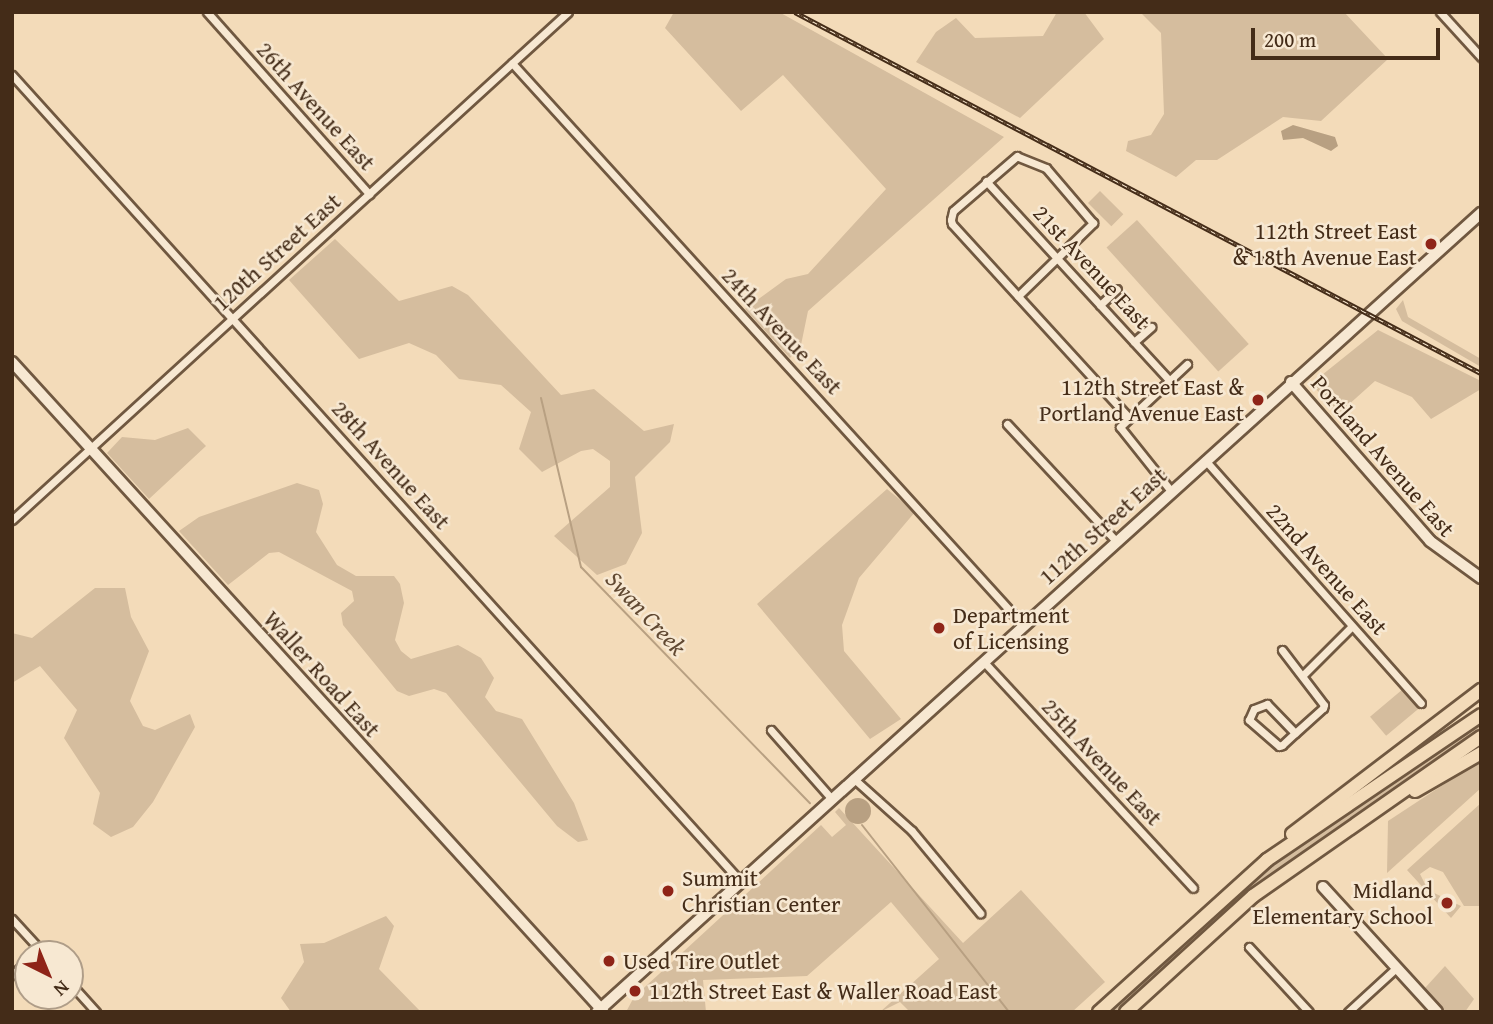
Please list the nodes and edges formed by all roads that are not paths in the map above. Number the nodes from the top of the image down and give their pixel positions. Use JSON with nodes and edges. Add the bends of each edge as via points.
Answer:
{"nodes":[{"id":1,"x":207,"y":12,"type":"edge"},
{"id":2,"x":568,"y":12,"type":"edge"},
{"id":3,"x":1440,"y":12,"type":"edge"},
{"id":4,"x":1481,"y":57,"type":"edge"},
{"id":5,"x":512,"y":64,"type":"junction"},
{"id":6,"x":12,"y":75,"type":"edge"},
{"id":7,"x":986,"y":181,"type":"junction"},
{"id":8,"x":369,"y":194,"type":"junction"},
{"id":9,"x":1481,"y":212,"type":"edge"},
{"id":10,"x":1059,"y":260,"type":"junction"},
{"id":11,"x":1117,"y":289,"type":"dead end"},
{"id":12,"x":1018,"y":296,"type":"junction"},
{"id":13,"x":1100,"y":305,"type":"junction"},
{"id":14,"x":233,"y":318,"type":"junction"},
{"id":15,"x":1151,"y":327,"type":"dead end"},
{"id":16,"x":1135,"y":342,"type":"junction"},
{"id":17,"x":12,"y":362,"type":"edge"},
{"id":18,"x":1187,"y":364,"type":"dead end"},
{"id":19,"x":1169,"y":380,"type":"junction"},
{"id":20,"x":1292,"y":382,"type":"junction"},
{"id":21,"x":1129,"y":418,"type":"junction"},
{"id":22,"x":1007,"y":424,"type":"dead end"},
{"id":23,"x":91,"y":449,"type":"junction"},
{"id":24,"x":1205,"y":460,"type":"junction"},
{"id":25,"x":1171,"y":491,"type":"junction"},
{"id":26,"x":12,"y":520,"type":"edge"},
{"id":27,"x":1116,"y":541,"type":"junction"},
{"id":28,"x":1481,"y":578,"type":"edge"},
{"id":29,"x":1023,"y":625,"type":"junction"},
{"id":30,"x":1352,"y":626,"type":"junction"},
{"id":31,"x":1282,"y":650,"type":"dead end"},
{"id":32,"x":983,"y":661,"type":"junction"},
{"id":33,"x":1303,"y":675,"type":"junction"},
{"id":34,"x":1481,"y":690,"type":"edge"},
{"id":35,"x":1421,"y":703,"type":"dead end"},
{"id":36,"x":1481,"y":715,"type":"edge"},
{"id":37,"x":771,"y":730,"type":"dead end"},
{"id":38,"x":1295,"y":733,"type":"junction"},
{"id":39,"x":1481,"y":737,"type":"edge"},
{"id":40,"x":1481,"y":753,"type":"edge"},
{"id":41,"x":853,"y":778,"type":"junction"},
{"id":42,"x":831,"y":798,"type":"junction"},
{"id":43,"x":1315,"y":849,"type":"junction"},
{"id":44,"x":740,"y":881,"type":"junction"},
{"id":45,"x":1323,"y":887,"type":"dead end"},
{"id":46,"x":1193,"y":888,"type":"dead end"},
{"id":47,"x":1227,"y":892,"type":"junction"},
{"id":48,"x":980,"y":913,"type":"dead end"},
{"id":49,"x":12,"y":919,"type":"edge"},
{"id":50,"x":30,"y":940,"type":"edge"},
{"id":51,"x":1249,"y":947,"type":"dead end"},
{"id":52,"x":1396,"y":968,"type":"junction"},
{"id":53,"x":84,"y":999,"type":"edge"},
{"id":54,"x":600,"y":1011,"type":"edge"},
{"id":55,"x":96,"y":1012,"type":"edge"},
{"id":56,"x":1099,"y":1012,"type":"edge"},
{"id":57,"x":1126,"y":1012,"type":"edge"},
{"id":58,"x":1309,"y":1012,"type":"edge"},
{"id":59,"x":1348,"y":1012,"type":"edge"},
{"id":60,"x":1437,"y":1012,"type":"edge"}],
"edges":[{"from":1,"to":8,"type":"street","name":"26th Avenue East"},
{"from":2,"to":5,"type":"street","name":"120th Street East"},
{"from":3,"to":4,"type":"street"},
{"from":5,"to":8,"type":"street","name":"120th Street East"},
{"from":5,"to":29,"type":"street","name":"24th Avenue East"},
{"from":6,"to":14,"type":"street","name":"28th Avenue East"},
{"from":7,"to":10,"type":"street","name":"21st Avenue East"},
{"from":7,"to":10,"type":"street","via":[[1014,156],[1046,168],[1093,223]]},
{"from":7,"to":12,"type":"street","via":[[951,217]]},
{"from":8,"to":14,"type":"street","name":"120th Street East"},
{"from":9,"to":20,"type":"main road","name":"112th Street East"},
{"from":10,"to":12,"type":"street"},
{"from":10,"to":13,"type":"street","name":"21st Avenue East"},
{"from":11,"to":13,"type":"street"},
{"from":12,"to":21,"type":"street"},
{"from":13,"to":16,"type":"street","name":"21st Avenue East"},
{"from":14,"to":23,"type":"street","name":"120th Street East"},
{"from":14,"to":44,"type":"street","name":"28th Avenue East"},
{"from":15,"to":16,"type":"street"},
{"from":16,"to":19,"type":"street","name":"21st Avenue East"},
{"from":17,"to":23,"type":"main road","name":"Waller Road East"},
{"from":18,"to":19,"type":"street"},
{"from":19,"to":21,"type":"street"},
{"from":20,"to":24,"type":"main road","name":"112th Street East"},
{"from":20,"to":28,"type":"main road","name":"Portland Avenue East","via":[[1430,541]]},
{"from":21,"to":25,"type":"street","via":[[1120,429]]},
{"from":22,"to":27,"type":"street"},
{"from":23,"to":26,"type":"street","name":"120th Street East"},
{"from":23,"to":54,"type":"main road","name":"Waller Road East"},
{"from":24,"to":25,"type":"main road","name":"112th Street East"},
{"from":24,"to":30,"type":"street","name":"22nd Avenue East"},
{"from":25,"to":27,"type":"main road","name":"112th Street East"},
{"from":27,"to":29,"type":"main road","name":"112th Street East"},
{"from":29,"to":32,"type":"main road","name":"112th Street East"},
{"from":30,"to":33,"type":"street"},
{"from":30,"to":35,"type":"street","name":"22nd Avenue East"},
{"from":31,"to":33,"type":"street"},
{"from":32,"to":41,"type":"main road","name":"112th Street East"},
{"from":32,"to":46,"type":"street","name":"25th Avenue East"},
{"from":33,"to":38,"type":"street","via":[[1323,708]]},
{"from":34,"to":47,"type":"highway","via":[[1270,850]]},
{"from":36,"to":47,"type":"highway"},
{"from":37,"to":42,"type":"street"},
{"from":38,"to":38,"type":"street","via":[[1267,704],[1254,709],[1251,722],[1274,746]]},
{"from":39,"to":43,"type":"highway"},
{"from":40,"to":43,"type":"highway"},
{"from":41,"to":42,"type":"main road","name":"112th Street East"},
{"from":41,"to":48,"type":"street","via":[[912,831]]},
{"from":42,"to":44,"type":"main road","name":"112th Street East"},
{"from":43,"to":57,"type":"highway","via":[[1237,909]]},
{"from":44,"to":54,"type":"main road","name":"112th Street East"},
{"from":45,"to":52,"type":"main road"},
{"from":47,"to":56,"type":"highway"},
{"from":49,"to":50,"type":"street"},
{"from":51,"to":58,"type":"street"},
{"from":52,"to":59,"type":"street"},
{"from":52,"to":60,"type":"main road"},
{"from":53,"to":55,"type":"street"}]}
